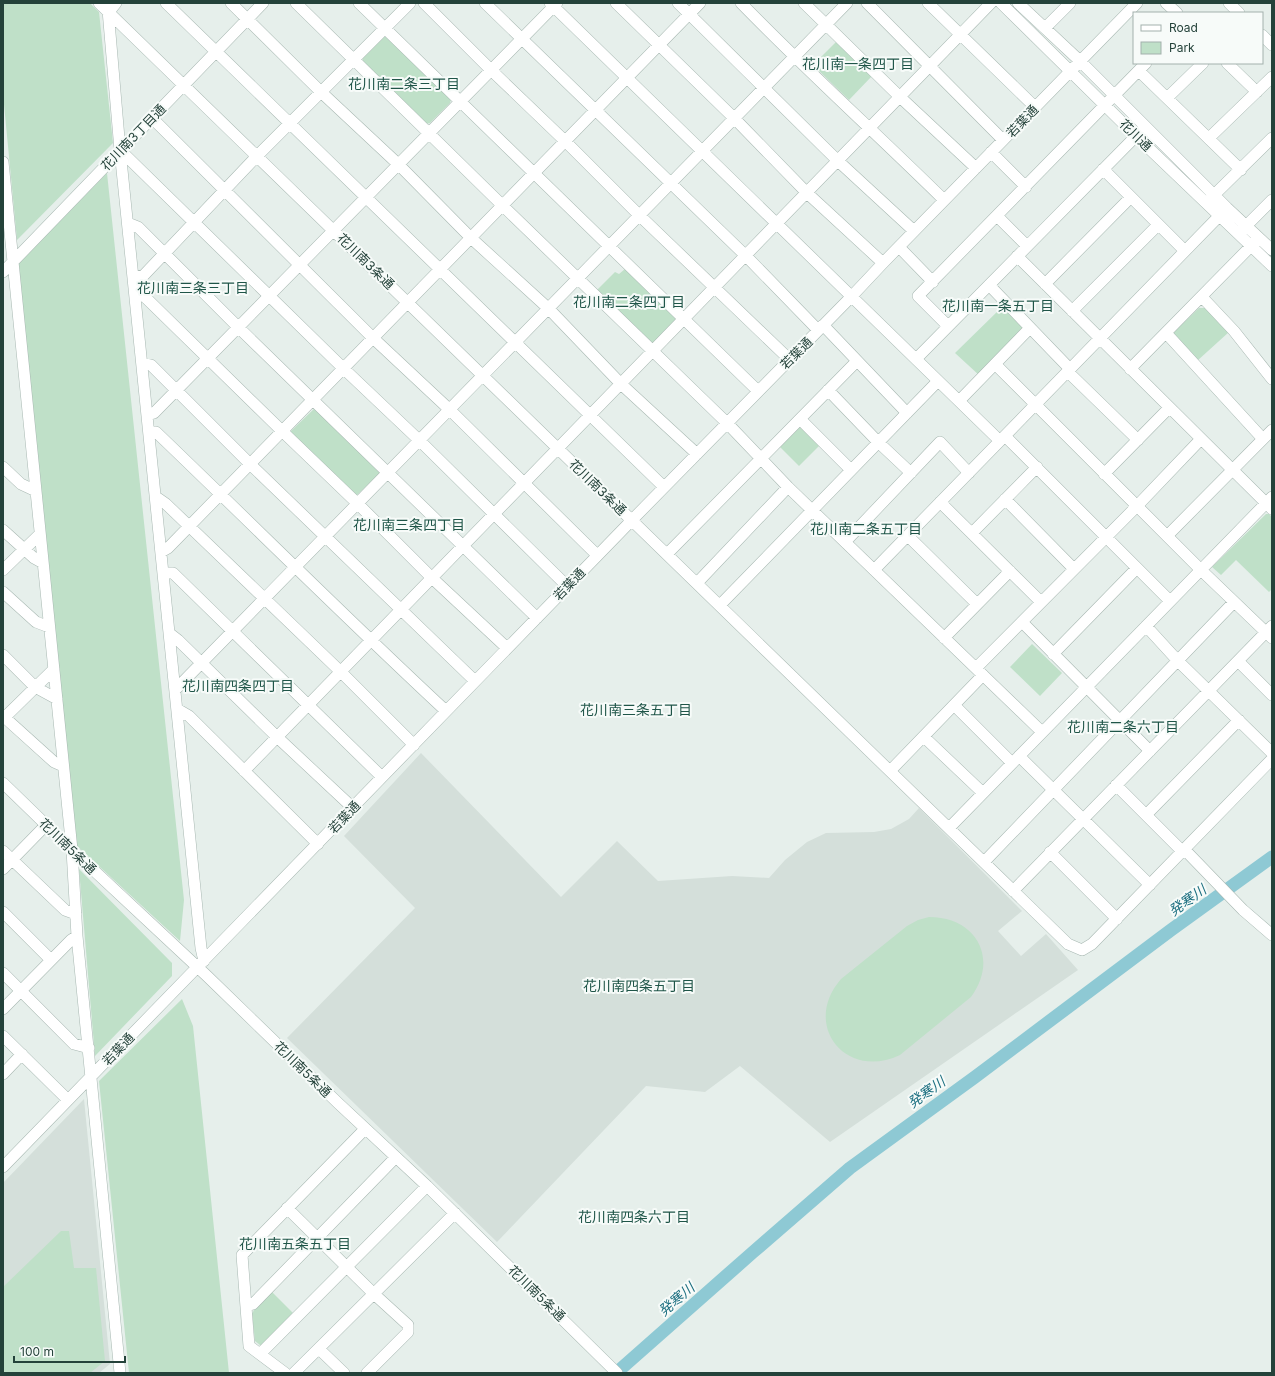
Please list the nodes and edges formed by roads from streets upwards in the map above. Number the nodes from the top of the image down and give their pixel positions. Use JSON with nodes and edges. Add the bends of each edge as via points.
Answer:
{"nodes":[{"id":1,"x":98,"y":3,"type":"edge"},
{"id":2,"x":116,"y":3,"type":"edge"},
{"id":3,"x":166,"y":3,"type":"edge"},
{"id":4,"x":231,"y":3,"type":"edge"},
{"id":5,"x":263,"y":3,"type":"edge"},
{"id":6,"x":296,"y":3,"type":"edge"},
{"id":7,"x":360,"y":3,"type":"edge"},
{"id":8,"x":410,"y":3,"type":"edge"},
{"id":9,"x":424,"y":3,"type":"edge"},
{"id":10,"x":484,"y":3,"type":"edge"},
{"id":11,"x":616,"y":3,"type":"edge"},
{"id":12,"x":678,"y":3,"type":"edge"},
{"id":13,"x":700,"y":3,"type":"edge"},
{"id":14,"x":741,"y":3,"type":"edge"},
{"id":15,"x":804,"y":3,"type":"edge"},
{"id":16,"x":847,"y":3,"type":"edge"},
{"id":17,"x":867,"y":3,"type":"edge"},
{"id":18,"x":928,"y":3,"type":"edge"},
{"id":19,"x":991,"y":3,"type":"edge"},
{"id":20,"x":1001,"y":3,"type":"edge"},
{"id":21,"x":1018,"y":3,"type":"edge"},
{"id":22,"x":1069,"y":3,"type":"edge"},
{"id":23,"x":1137,"y":3,"type":"edge"},
{"id":24,"x":1166,"y":3,"type":"edge"},
{"id":25,"x":1229,"y":3,"type":"edge"},
{"id":26,"x":554,"y":4,"type":"edge"},
{"id":27,"x":108,"y":8,"type":"edge"},
{"id":28,"x":1175,"y":12,"type":"edge"},
{"id":29,"x":1238,"y":12,"type":"edge"},
{"id":30,"x":689,"y":14,"type":"junction"},
{"id":31,"x":248,"y":19,"type":"junction"},
{"id":32,"x":826,"y":24,"type":"junction"},
{"id":33,"x":385,"y":28,"type":"junction"},
{"id":34,"x":1045,"y":28,"type":"junction"},
{"id":35,"x":960,"y":35,"type":"junction"},
{"id":36,"x":1263,"y":36,"type":"edge"},
{"id":37,"x":522,"y":39,"type":"junction"},
{"id":38,"x":659,"y":45,"type":"junction"},
{"id":39,"x":1272,"y":45,"type":"edge"},
{"id":40,"x":216,"y":52,"type":"junction"},
{"id":41,"x":794,"y":58,"type":"junction"},
{"id":42,"x":353,"y":60,"type":"junction"},
{"id":43,"x":1080,"y":61,"type":"junction"},
{"id":44,"x":1202,"y":64,"type":"edge"},
{"id":45,"x":1228,"y":64,"type":"edge"},
{"id":46,"x":930,"y":66,"type":"junction"},
{"id":47,"x":1142,"y":67,"type":"edge"},
{"id":48,"x":491,"y":70,"type":"junction"},
{"id":49,"x":1071,"y":71,"type":"junction"},
{"id":50,"x":1272,"y":77,"type":"edge"},
{"id":51,"x":627,"y":78,"type":"junction"},
{"id":52,"x":184,"y":85,"type":"junction"},
{"id":53,"x":764,"y":89,"type":"junction"},
{"id":54,"x":321,"y":92,"type":"junction"},
{"id":55,"x":1257,"y":92,"type":"junction"},
{"id":56,"x":1115,"y":96,"type":"junction"},
{"id":57,"x":900,"y":97,"type":"junction"},
{"id":58,"x":1167,"y":98,"type":"junction"},
{"id":59,"x":460,"y":101,"type":"junction"},
{"id":60,"x":1106,"y":106,"type":"junction"},
{"id":61,"x":1035,"y":107,"type":"junction"},
{"id":62,"x":596,"y":110,"type":"junction"},
{"id":63,"x":152,"y":118,"type":"junction"},
{"id":64,"x":735,"y":119,"type":"junction"},
{"id":65,"x":290,"y":123,"type":"junction"},
{"id":66,"x":1146,"y":127,"type":"junction"},
{"id":67,"x":870,"y":128,"type":"junction"},
{"id":68,"x":429,"y":133,"type":"junction"},
{"id":69,"x":1136,"y":136,"type":"junction"},
{"id":70,"x":1209,"y":138,"type":"junction"},
{"id":71,"x":1272,"y":138,"type":"edge"},
{"id":72,"x":1003,"y":140,"type":"junction"},
{"id":73,"x":565,"y":141,"type":"junction"},
{"id":74,"x":120,"y":150,"type":"junction"},
{"id":75,"x":703,"y":152,"type":"junction"},
{"id":76,"x":991,"y":152,"type":"junction"},
{"id":77,"x":257,"y":156,"type":"junction"},
{"id":78,"x":838,"y":161,"type":"junction"},
{"id":79,"x":3,"y":162,"type":"edge"},
{"id":80,"x":398,"y":164,"type":"junction"},
{"id":81,"x":976,"y":168,"type":"junction"},
{"id":82,"x":1103,"y":169,"type":"junction"},
{"id":83,"x":1240,"y":170,"type":"junction"},
{"id":84,"x":534,"y":173,"type":"junction"},
{"id":85,"x":671,"y":184,"type":"junction"},
{"id":86,"x":1026,"y":187,"type":"junction"},
{"id":87,"x":224,"y":191,"type":"junction"},
{"id":88,"x":808,"y":193,"type":"junction"},
{"id":89,"x":366,"y":197,"type":"junction"},
{"id":90,"x":1131,"y":197,"type":"junction"},
{"id":91,"x":1210,"y":199,"type":"junction"},
{"id":92,"x":944,"y":200,"type":"junction"},
{"id":93,"x":1272,"y":200,"type":"edge"},
{"id":94,"x":502,"y":205,"type":"junction"},
{"id":95,"x":1223,"y":211,"type":"junction"},
{"id":96,"x":640,"y":216,"type":"junction"},
{"id":97,"x":997,"y":216,"type":"junction"},
{"id":98,"x":6,"y":220,"type":"edge"},
{"id":99,"x":194,"y":222,"type":"junction"},
{"id":100,"x":128,"y":223,"type":"junction"},
{"id":101,"x":777,"y":224,"type":"junction"},
{"id":102,"x":1158,"y":225,"type":"junction"},
{"id":103,"x":334,"y":230,"type":"junction"},
{"id":104,"x":1243,"y":230,"type":"junction"},
{"id":105,"x":914,"y":232,"type":"junction"},
{"id":106,"x":1260,"y":237,"type":"junction"},
{"id":107,"x":471,"y":238,"type":"junction"},
{"id":108,"x":610,"y":246,"type":"junction"},
{"id":109,"x":1027,"y":246,"type":"junction"},
{"id":110,"x":1252,"y":246,"type":"junction"},
{"id":111,"x":899,"y":247,"type":"junction"},
{"id":112,"x":1272,"y":250,"type":"edge"},
{"id":113,"x":1185,"y":251,"type":"junction"},
{"id":114,"x":164,"y":254,"type":"junction"},
{"id":115,"x":746,"y":256,"type":"junction"},
{"id":116,"x":1017,"y":256,"type":"junction"},
{"id":117,"x":13,"y":262,"type":"junction"},
{"id":118,"x":883,"y":263,"type":"junction"},
{"id":119,"x":299,"y":265,"type":"junction"},
{"id":120,"x":1272,"y":266,"type":"edge"},
{"id":121,"x":440,"y":269,"type":"junction"},
{"id":122,"x":3,"y":272,"type":"edge"},
{"id":123,"x":133,"y":278,"type":"junction"},
{"id":124,"x":579,"y":278,"type":"junction"},
{"id":125,"x":932,"y":282,"type":"junction"},
{"id":126,"x":1045,"y":284,"type":"junction"},
{"id":127,"x":989,"y":285,"type":"junction"},
{"id":128,"x":715,"y":287,"type":"junction"},
{"id":129,"x":135,"y":294,"type":"junction"},
{"id":130,"x":269,"y":296,"type":"junction"},
{"id":131,"x":852,"y":296,"type":"junction"},
{"id":132,"x":1202,"y":297,"type":"junction"},
{"id":133,"x":408,"y":302,"type":"junction"},
{"id":134,"x":548,"y":310,"type":"junction"},
{"id":135,"x":1072,"y":312,"type":"junction"},
{"id":136,"x":684,"y":319,"type":"junction"},
{"id":137,"x":948,"y":326,"type":"junction"},
{"id":138,"x":238,"y":327,"type":"junction"},
{"id":139,"x":821,"y":328,"type":"junction"},
{"id":140,"x":1030,"y":328,"type":"junction"},
{"id":141,"x":1166,"y":333,"type":"junction"},
{"id":142,"x":373,"y":338,"type":"junction"},
{"id":143,"x":1100,"y":339,"type":"junction"},
{"id":144,"x":516,"y":342,"type":"junction"},
{"id":145,"x":653,"y":351,"type":"junction"},
{"id":146,"x":208,"y":358,"type":"junction"},
{"id":147,"x":916,"y":359,"type":"junction"},
{"id":148,"x":789,"y":360,"type":"junction"},
{"id":149,"x":857,"y":361,"type":"junction"},
{"id":150,"x":142,"y":363,"type":"junction"},
{"id":151,"x":995,"y":364,"type":"junction"},
{"id":152,"x":343,"y":368,"type":"junction"},
{"id":153,"x":1130,"y":369,"type":"junction"},
{"id":154,"x":1069,"y":370,"type":"junction"},
{"id":155,"x":484,"y":376,"type":"junction"},
{"id":156,"x":1272,"y":379,"type":"edge"},
{"id":157,"x":938,"y":381,"type":"junction"},
{"id":158,"x":621,"y":384,"type":"junction"},
{"id":159,"x":176,"y":390,"type":"junction"},
{"id":160,"x":828,"y":390,"type":"junction"},
{"id":161,"x":758,"y":391,"type":"junction"},
{"id":162,"x":313,"y":400,"type":"junction"},
{"id":163,"x":959,"y":401,"type":"junction"},
{"id":164,"x":1035,"y":405,"type":"junction"},
{"id":165,"x":1170,"y":408,"type":"junction"},
{"id":166,"x":450,"y":410,"type":"junction"},
{"id":167,"x":907,"y":412,"type":"junction"},
{"id":168,"x":147,"y":415,"type":"junction"},
{"id":169,"x":591,"y":415,"type":"junction"},
{"id":170,"x":800,"y":419,"type":"junction"},
{"id":171,"x":727,"y":423,"type":"junction"},
{"id":172,"x":1272,"y":430,"type":"edge"},
{"id":173,"x":282,"y":431,"type":"junction"},
{"id":174,"x":149,"y":432,"type":"junction"},
{"id":175,"x":1003,"y":438,"type":"junction"},
{"id":176,"x":1201,"y":439,"type":"junction"},
{"id":177,"x":1263,"y":439,"type":"junction"},
{"id":178,"x":1138,"y":440,"type":"junction"},
{"id":179,"x":420,"y":441,"type":"junction"},
{"id":180,"x":878,"y":442,"type":"junction"},
{"id":181,"x":558,"y":448,"type":"junction"},
{"id":182,"x":697,"y":454,"type":"junction"},
{"id":183,"x":760,"y":459,"type":"junction"},
{"id":184,"x":250,"y":464,"type":"junction"},
{"id":185,"x":3,"y":467,"type":"edge"},
{"id":186,"x":1037,"y":467,"type":"junction"},
{"id":187,"x":851,"y":470,"type":"junction"},
{"id":188,"x":1233,"y":470,"type":"junction"},
{"id":189,"x":389,"y":473,"type":"junction"},
{"id":190,"x":911,"y":473,"type":"junction"},
{"id":191,"x":969,"y":473,"type":"junction"},
{"id":192,"x":1104,"y":474,"type":"junction"},
{"id":193,"x":524,"y":483,"type":"junction"},
{"id":194,"x":664,"y":487,"type":"junction"},
{"id":195,"x":788,"y":487,"type":"junction"},
{"id":196,"x":36,"y":491,"type":"junction"},
{"id":197,"x":221,"y":494,"type":"junction"},
{"id":198,"x":156,"y":497,"type":"junction"},
{"id":199,"x":1005,"y":499,"type":"junction"},
{"id":200,"x":940,"y":502,"type":"junction"},
{"id":201,"x":1270,"y":503,"type":"edge"},
{"id":202,"x":358,"y":504,"type":"junction"},
{"id":203,"x":1137,"y":506,"type":"junction"},
{"id":204,"x":812,"y":510,"type":"junction"},
{"id":205,"x":493,"y":515,"type":"junction"},
{"id":206,"x":632,"y":520,"type":"junction"},
{"id":207,"x":189,"y":527,"type":"junction"},
{"id":208,"x":3,"y":530,"type":"edge"},
{"id":209,"x":972,"y":533,"type":"junction"},
{"id":210,"x":40,"y":534,"type":"junction"},
{"id":211,"x":326,"y":536,"type":"junction"},
{"id":212,"x":908,"y":536,"type":"junction"},
{"id":213,"x":1106,"y":536,"type":"junction"},
{"id":214,"x":1167,"y":536,"type":"junction"},
{"id":215,"x":845,"y":542,"type":"junction"},
{"id":216,"x":463,"y":546,"type":"junction"},
{"id":217,"x":24,"y":549,"type":"junction"},
{"id":218,"x":161,"y":552,"type":"junction"},
{"id":219,"x":667,"y":554,"type":"junction"},
{"id":220,"x":597,"y":555,"type":"junction"},
{"id":221,"x":43,"y":563,"type":"junction"},
{"id":222,"x":296,"y":567,"type":"junction"},
{"id":223,"x":1074,"y":568,"type":"junction"},
{"id":224,"x":1137,"y":568,"type":"junction"},
{"id":225,"x":3,"y":570,"type":"edge"},
{"id":226,"x":874,"y":570,"type":"junction"},
{"id":227,"x":1201,"y":570,"type":"junction"},
{"id":228,"x":1010,"y":571,"type":"junction"},
{"id":229,"x":163,"y":573,"type":"junction"},
{"id":230,"x":432,"y":578,"type":"junction"},
{"id":231,"x":697,"y":583,"type":"junction"},
{"id":232,"x":567,"y":586,"type":"junction"},
{"id":233,"x":3,"y":592,"type":"edge"},
{"id":234,"x":264,"y":599,"type":"junction"},
{"id":235,"x":1170,"y":601,"type":"junction"},
{"id":236,"x":1041,"y":602,"type":"junction"},
{"id":237,"x":1234,"y":602,"type":"junction"},
{"id":238,"x":977,"y":604,"type":"junction"},
{"id":239,"x":720,"y":605,"type":"junction"},
{"id":240,"x":401,"y":610,"type":"junction"},
{"id":241,"x":537,"y":618,"type":"junction"},
{"id":242,"x":1022,"y":622,"type":"junction"},
{"id":243,"x":1146,"y":626,"type":"junction"},
{"id":244,"x":49,"y":627,"type":"junction"},
{"id":245,"x":232,"y":632,"type":"junction"},
{"id":246,"x":1270,"y":632,"type":"edge"},
{"id":247,"x":169,"y":633,"type":"junction"},
{"id":248,"x":944,"y":638,"type":"junction"},
{"id":249,"x":370,"y":641,"type":"junction"},
{"id":250,"x":507,"y":648,"type":"junction"},
{"id":251,"x":1053,"y":654,"type":"junction"},
{"id":252,"x":3,"y":656,"type":"edge"},
{"id":253,"x":1178,"y":661,"type":"junction"},
{"id":254,"x":1238,"y":661,"type":"junction"},
{"id":255,"x":201,"y":664,"type":"junction"},
{"id":256,"x":54,"y":669,"type":"junction"},
{"id":257,"x":341,"y":672,"type":"junction"},
{"id":258,"x":979,"y":672,"type":"junction"},
{"id":259,"x":475,"y":682,"type":"junction"},
{"id":260,"x":35,"y":687,"type":"junction"},
{"id":261,"x":1087,"y":687,"type":"junction"},
{"id":262,"x":175,"y":690,"type":"junction"},
{"id":263,"x":1209,"y":690,"type":"junction"},
{"id":264,"x":1272,"y":695,"type":"edge"},
{"id":265,"x":57,"y":699,"type":"junction"},
{"id":266,"x":954,"y":705,"type":"junction"},
{"id":267,"x":308,"y":706,"type":"junction"},
{"id":268,"x":177,"y":708,"type":"junction"},
{"id":269,"x":446,"y":711,"type":"junction"},
{"id":270,"x":4,"y":718,"type":"edge"},
{"id":271,"x":1239,"y":720,"type":"junction"},
{"id":272,"x":1120,"y":721,"type":"junction"},
{"id":273,"x":1042,"y":732,"type":"junction"},
{"id":274,"x":277,"y":737,"type":"junction"},
{"id":275,"x":924,"y":737,"type":"junction"},
{"id":276,"x":414,"y":744,"type":"junction"},
{"id":277,"x":1150,"y":751,"type":"junction"},
{"id":278,"x":1272,"y":753,"type":"edge"},
{"id":279,"x":1272,"y":759,"type":"edge"},
{"id":280,"x":1015,"y":760,"type":"junction"},
{"id":281,"x":63,"y":766,"type":"junction"},
{"id":282,"x":244,"y":771,"type":"junction"},
{"id":283,"x":890,"y":771,"type":"junction"},
{"id":284,"x":382,"y":777,"type":"junction"},
{"id":285,"x":3,"y":783,"type":"edge"},
{"id":286,"x":1116,"y":785,"type":"junction"},
{"id":287,"x":1054,"y":790,"type":"junction"},
{"id":288,"x":983,"y":793,"type":"junction"},
{"id":289,"x":353,"y":808,"type":"junction"},
{"id":290,"x":1146,"y":815,"type":"junction"},
{"id":291,"x":1083,"y":819,"type":"junction"},
{"id":292,"x":46,"y":824,"type":"junction"},
{"id":293,"x":949,"y":828,"type":"junction"},
{"id":294,"x":318,"y":844,"type":"junction"},
{"id":295,"x":72,"y":850,"type":"junction"},
{"id":296,"x":1183,"y":850,"type":"junction"},
{"id":297,"x":3,"y":851,"type":"edge"},
{"id":298,"x":1050,"y":852,"type":"junction"},
{"id":299,"x":12,"y":859,"type":"junction"},
{"id":300,"x":984,"y":862,"type":"junction"},
{"id":301,"x":3,"y":869,"type":"edge"},
{"id":302,"x":1150,"y":885,"type":"junction"},
{"id":303,"x":1013,"y":890,"type":"junction"},
{"id":304,"x":3,"y":912,"type":"edge"},
{"id":305,"x":76,"y":914,"type":"junction"},
{"id":306,"x":1117,"y":919,"type":"junction"},
{"id":307,"x":1272,"y":935,"type":"edge"},
{"id":308,"x":77,"y":936,"type":"junction"},
{"id":309,"x":51,"y":960,"type":"junction"},
{"id":310,"x":201,"y":964,"type":"junction"},
{"id":311,"x":3,"y":973,"type":"edge"},
{"id":312,"x":21,"y":990,"type":"junction"},
{"id":313,"x":3,"y":1009,"type":"edge"},
{"id":314,"x":3,"y":1036,"type":"edge"},
{"id":315,"x":89,"y":1048,"type":"junction"},
{"id":316,"x":22,"y":1054,"type":"junction"},
{"id":317,"x":3,"y":1074,"type":"edge"},
{"id":318,"x":92,"y":1076,"type":"junction"},
{"id":319,"x":68,"y":1100,"type":"junction"},
{"id":320,"x":366,"y":1129,"type":"junction"},
{"id":321,"x":396,"y":1157,"type":"junction"},
{"id":322,"x":3,"y":1167,"type":"edge"},
{"id":323,"x":427,"y":1186,"type":"junction"},
{"id":324,"x":287,"y":1208,"type":"junction"},
{"id":325,"x":455,"y":1213,"type":"junction"},
{"id":326,"x":318,"y":1237,"type":"junction"},
{"id":327,"x":347,"y":1266,"type":"junction"},
{"id":328,"x":374,"y":1294,"type":"junction"},
{"id":329,"x":246,"y":1306,"type":"junction"},
{"id":330,"x":319,"y":1349,"type":"junction"},
{"id":331,"x":260,"y":1354,"type":"junction"},
{"id":332,"x":120,"y":1373,"type":"edge"},
{"id":333,"x":285,"y":1373,"type":"edge"},
{"id":334,"x":294,"y":1373,"type":"edge"},
{"id":335,"x":344,"y":1373,"type":"edge"},
{"id":336,"x":367,"y":1373,"type":"edge"},
{"id":337,"x":617,"y":1373,"type":"edge"}],
"edges":[{"from":1,"to":27,"type":"street","name":"花川南3条通"},
{"from":2,"to":27,"type":"street"},
{"from":3,"to":40,"type":"street"},
{"from":4,"to":31,"type":"street"},
{"from":5,"to":31,"type":"street","name":"花川南3丁目通"},
{"from":6,"to":42,"type":"street"},
{"from":7,"to":33,"type":"street"},
{"from":8,"to":33,"type":"street"},
{"from":9,"to":48,"type":"street"},
{"from":10,"to":37,"type":"street"},
{"from":11,"to":38,"type":"street"},
{"from":12,"to":30,"type":"street"},
{"from":13,"to":30,"type":"street"},
{"from":14,"to":41,"type":"street"},
{"from":15,"to":32,"type":"street"},
{"from":16,"to":32,"type":"street"},
{"from":17,"to":46,"type":"street"},
{"from":18,"to":35,"type":"street"},
{"from":19,"to":35,"type":"street"},
{"from":20,"to":49,"type":"street","name":"花川通"},
{"from":21,"to":34,"type":"street","name":"花川通"},
{"from":22,"to":34,"type":"street"},
{"from":23,"to":43,"type":"street","name":"若葉通"},
{"from":24,"to":28,"type":"street"},
{"from":25,"to":29,"type":"street"},
{"from":26,"to":37,"type":"street"},
{"from":26,"to":51,"type":"street"},
{"from":27,"to":52,"type":"street","name":"花川南3条通"},
{"from":27,"to":74,"type":"street"},
{"from":30,"to":38,"type":"street"},
{"from":30,"to":53,"type":"street"},
{"from":31,"to":40,"type":"street","name":"花川南3丁目通"},
{"from":31,"to":54,"type":"street"},
{"from":32,"to":41,"type":"street"},
{"from":32,"to":57,"type":"street"},
{"from":33,"to":42,"type":"street"},
{"from":33,"to":59,"type":"street"},
{"from":34,"to":43,"type":"street","name":"花川通"},
{"from":35,"to":46,"type":"street"},
{"from":35,"to":61,"type":"street"},
{"from":36,"to":39,"type":"street"},
{"from":37,"to":48,"type":"street"},
{"from":37,"to":62,"type":"street"},
{"from":38,"to":51,"type":"street"},
{"from":38,"to":64,"type":"street"},
{"from":40,"to":52,"type":"street","name":"花川南3丁目通"},
{"from":40,"to":65,"type":"street"},
{"from":41,"to":53,"type":"street"},
{"from":41,"to":67,"type":"street"},
{"from":42,"to":54,"type":"street"},
{"from":42,"to":68,"type":"street"},
{"from":43,"to":49,"type":"street","name":"若葉通"},
{"from":43,"to":56,"type":"street","name":"花川通"},
{"from":44,"to":58,"type":"street"},
{"from":45,"to":55,"type":"street"},
{"from":46,"to":57,"type":"street"},
{"from":46,"to":72,"type":"street"},
{"from":47,"to":56,"type":"street"},
{"from":47,"to":58,"type":"street"},
{"from":48,"to":59,"type":"street"},
{"from":48,"to":73,"type":"street"},
{"from":49,"to":60,"type":"street","name":"花川通"},
{"from":49,"to":61,"type":"street","name":"若葉通"},
{"from":50,"to":55,"type":"street"},
{"from":51,"to":62,"type":"street"},
{"from":51,"to":75,"type":"street"},
{"from":52,"to":63,"type":"street","name":"花川南3丁目通"},
{"from":52,"to":77,"type":"street","name":"花川南3条通"},
{"from":53,"to":64,"type":"street"},
{"from":53,"to":78,"type":"street"},
{"from":54,"to":65,"type":"street"},
{"from":54,"to":80,"type":"street"},
{"from":55,"to":70,"type":"street"},
{"from":56,"to":60,"type":"street"},
{"from":56,"to":66,"type":"street","name":"花川通"},
{"from":57,"to":67,"type":"street"},
{"from":57,"to":81,"type":"street"},
{"from":58,"to":70,"type":"street"},
{"from":59,"to":68,"type":"street"},
{"from":59,"to":84,"type":"street"},
{"from":60,"to":69,"type":"street","name":"花川通"},
{"from":60,"to":86,"type":"street"},
{"from":61,"to":72,"type":"street","name":"若葉通"},
{"from":62,"to":73,"type":"street"},
{"from":62,"to":85,"type":"street"},
{"from":63,"to":74,"type":"street","name":"花川南3丁目通"},
{"from":63,"to":87,"type":"street"},
{"from":64,"to":75,"type":"street"},
{"from":64,"to":88,"type":"street"},
{"from":65,"to":77,"type":"street"},
{"from":65,"to":89,"type":"street"},
{"from":66,"to":69,"type":"street"},
{"from":66,"to":91,"type":"street","name":"花川通"},
{"from":67,"to":78,"type":"street"},
{"from":67,"to":92,"type":"street"},
{"from":68,"to":80,"type":"street"},
{"from":68,"to":94,"type":"street"},
{"from":69,"to":82,"type":"street"},
{"from":69,"to":91,"type":"street","name":"花川通"},
{"from":70,"to":83,"type":"street"},
{"from":71,"to":83,"type":"street"},
{"from":72,"to":76,"type":"street","name":"若葉通"},
{"from":73,"to":84,"type":"street"},
{"from":73,"to":96,"type":"street"},
{"from":74,"to":99,"type":"street"},
{"from":74,"to":100,"type":"street"},
{"from":74,"to":117,"type":"street","name":"花川南3丁目通"},
{"from":75,"to":85,"type":"street"},
{"from":75,"to":101,"type":"street"},
{"from":76,"to":81,"type":"street","name":"若葉通"},
{"from":76,"to":86,"type":"street"},
{"from":77,"to":87,"type":"street"},
{"from":77,"to":103,"type":"street","name":"花川南3条通"},
{"from":78,"to":88,"type":"street"},
{"from":78,"to":105,"type":"street"},
{"from":79,"to":98,"type":"street"},
{"from":80,"to":89,"type":"street"},
{"from":80,"to":107,"type":"street"},
{"from":81,"to":92,"type":"street","name":"若葉通"},
{"from":82,"to":90,"type":"street"},
{"from":82,"to":109,"type":"street"},
{"from":83,"to":91,"type":"street"},
{"from":84,"to":94,"type":"street"},
{"from":84,"to":108,"type":"street"},
{"from":85,"to":96,"type":"street"},
{"from":85,"to":115,"type":"street"},
{"from":86,"to":97,"type":"street"},
{"from":87,"to":99,"type":"street"},
{"from":87,"to":119,"type":"street"},
{"from":88,"to":101,"type":"street"},
{"from":88,"to":118,"type":"street"},
{"from":89,"to":103,"type":"street"},
{"from":89,"to":121,"type":"street"},
{"from":90,"to":102,"type":"street"},
{"from":90,"to":126,"type":"street"},
{"from":91,"to":95,"type":"street","name":"花川通"},
{"from":92,"to":105,"type":"street","name":"若葉通"},
{"from":93,"to":104,"type":"street"},
{"from":94,"to":107,"type":"street"},
{"from":94,"to":124,"type":"street"},
{"from":95,"to":104,"type":"street","name":"花川通"},
{"from":95,"to":113,"type":"street"},
{"from":96,"to":108,"type":"street"},
{"from":96,"to":128,"type":"street"},
{"from":97,"to":109,"type":"street"},
{"from":97,"to":125,"type":"street"},
{"from":98,"to":117,"type":"street"},
{"from":99,"to":114,"type":"street"},
{"from":99,"to":130,"type":"street"},
{"from":100,"to":114,"type":"street","via":[[138,226]]},
{"from":100,"to":123,"type":"street"},
{"from":101,"to":115,"type":"street"},
{"from":101,"to":131,"type":"street"},
{"from":102,"to":113,"type":"street"},
{"from":102,"to":135,"type":"street"},
{"from":103,"to":119,"type":"street"},
{"from":103,"to":133,"type":"street","name":"花川南3条通"},
{"from":104,"to":106,"type":"street","name":"花川通"},
{"from":104,"to":110,"type":"street","name":"花川通"},
{"from":105,"to":111,"type":"street","name":"若葉通"},
{"from":106,"to":110,"type":"street"},
{"from":106,"to":112,"type":"street","name":"花川通"},
{"from":107,"to":121,"type":"street"},
{"from":107,"to":134,"type":"street"},
{"from":108,"to":124,"type":"street"},
{"from":108,"to":136,"type":"street"},
{"from":109,"to":116,"type":"street"},
{"from":110,"to":120,"type":"street","name":"花川通"},
{"from":110,"to":132,"type":"street"},
{"from":111,"to":118,"type":"street","name":"若葉通"},
{"from":111,"to":125,"type":"street"},
{"from":113,"to":143,"type":"street"},
{"from":114,"to":123,"type":"street","via":[[144,275]]},
{"from":114,"to":138,"type":"street"},
{"from":115,"to":128,"type":"street"},
{"from":115,"to":139,"type":"street"},
{"from":116,"to":126,"type":"street"},
{"from":116,"to":127,"type":"street"},
{"from":117,"to":122,"type":"street","name":"花川南3丁目通"},
{"from":117,"to":196,"type":"street"},
{"from":118,"to":131,"type":"street","name":"若葉通"},
{"from":119,"to":130,"type":"street"},
{"from":119,"to":142,"type":"street"},
{"from":121,"to":133,"type":"street"},
{"from":121,"to":144,"type":"street"},
{"from":123,"to":129,"type":"street"},
{"from":124,"to":134,"type":"street"},
{"from":124,"to":145,"type":"street"},
{"from":125,"to":137,"type":"street","via":[[918,296]]},
{"from":126,"to":135,"type":"street"},
{"from":127,"to":137,"type":"street"},
{"from":127,"to":140,"type":"street"},
{"from":128,"to":136,"type":"street"},
{"from":128,"to":148,"type":"street"},
{"from":129,"to":146,"type":"street","via":[[145,297]]},
{"from":129,"to":150,"type":"street"},
{"from":130,"to":138,"type":"street"},
{"from":130,"to":152,"type":"street"},
{"from":131,"to":139,"type":"street","name":"若葉通"},
{"from":131,"to":147,"type":"street"},
{"from":132,"to":141,"type":"street"},
{"from":132,"to":156,"type":"street","via":[[1234,331]]},
{"from":133,"to":142,"type":"street"},
{"from":133,"to":155,"type":"street","name":"花川南3条通"},
{"from":134,"to":144,"type":"street"},
{"from":134,"to":158,"type":"street"},
{"from":135,"to":143,"type":"street"},
{"from":136,"to":145,"type":"street"},
{"from":136,"to":161,"type":"street"},
{"from":137,"to":147,"type":"street"},
{"from":138,"to":146,"type":"street"},
{"from":138,"to":162,"type":"street"},
{"from":139,"to":148,"type":"street","name":"若葉通"},
{"from":139,"to":149,"type":"street"},
{"from":140,"to":151,"type":"street"},
{"from":140,"to":154,"type":"street"},
{"from":141,"to":153,"type":"street"},
{"from":141,"to":177,"type":"street"},
{"from":142,"to":152,"type":"street"},
{"from":142,"to":166,"type":"street"},
{"from":143,"to":153,"type":"street"},
{"from":143,"to":154,"type":"street"},
{"from":144,"to":155,"type":"street"},
{"from":144,"to":169,"type":"street"},
{"from":145,"to":158,"type":"street"},
{"from":145,"to":171,"type":"street"},
{"from":146,"to":159,"type":"street"},
{"from":146,"to":173,"type":"street"},
{"from":147,"to":157,"type":"street"},
{"from":148,"to":161,"type":"street","name":"若葉通"},
{"from":149,"to":160,"type":"street"},
{"from":149,"to":167,"type":"street"},
{"from":150,"to":159,"type":"street","via":[[151,365]]},
{"from":150,"to":168,"type":"street"},
{"from":151,"to":163,"type":"street"},
{"from":151,"to":164,"type":"street"},
{"from":152,"to":162,"type":"street"},
{"from":152,"to":179,"type":"street"},
{"from":153,"to":165,"type":"street"},
{"from":154,"to":164,"type":"street"},
{"from":154,"to":178,"type":"street"},
{"from":155,"to":166,"type":"street"},
{"from":155,"to":181,"type":"street","name":"花川南3条通"},
{"from":157,"to":163,"type":"street"},
{"from":157,"to":167,"type":"street"},
{"from":158,"to":169,"type":"street"},
{"from":158,"to":182,"type":"street"},
{"from":159,"to":168,"type":"street","via":[[154,413]]},
{"from":159,"to":184,"type":"street"},
{"from":160,"to":170,"type":"street"},
{"from":160,"to":180,"type":"street"},
{"from":161,"to":171,"type":"street","name":"若葉通"},
{"from":162,"to":173,"type":"street"},
{"from":162,"to":189,"type":"street"},
{"from":163,"to":175,"type":"street"},
{"from":164,"to":175,"type":"street"},
{"from":164,"to":192,"type":"street"},
{"from":165,"to":176,"type":"street"},
{"from":165,"to":178,"type":"street"},
{"from":166,"to":179,"type":"street"},
{"from":166,"to":193,"type":"street"},
{"from":167,"to":180,"type":"street"},
{"from":168,"to":174,"type":"street"},
{"from":169,"to":181,"type":"street"},
{"from":169,"to":194,"type":"street"},
{"from":170,"to":183,"type":"street"},
{"from":170,"to":187,"type":"street"},
{"from":171,"to":182,"type":"street","name":"若葉通"},
{"from":171,"to":183,"type":"street"},
{"from":172,"to":177,"type":"street"},
{"from":173,"to":184,"type":"street"},
{"from":173,"to":202,"type":"street"},
{"from":174,"to":197,"type":"street","via":[[156,432]]},
{"from":174,"to":198,"type":"street"},
{"from":175,"to":186,"type":"street"},
{"from":175,"to":191,"type":"street"},
{"from":176,"to":188,"type":"street"},
{"from":176,"to":203,"type":"street"},
{"from":177,"to":188,"type":"street"},
{"from":178,"to":192,"type":"street"},
{"from":179,"to":189,"type":"street"},
{"from":179,"to":205,"type":"street"},
{"from":180,"to":187,"type":"street"},
{"from":180,"to":190,"type":"street"},
{"from":181,"to":193,"type":"street"},
{"from":181,"to":206,"type":"street","name":"花川南3条通"},
{"from":182,"to":194,"type":"street","name":"若葉通"},
{"from":183,"to":195,"type":"street"},
{"from":183,"to":219,"type":"street"},
{"from":184,"to":197,"type":"street"},
{"from":184,"to":211,"type":"street"},
{"from":185,"to":196,"type":"street","via":[[21,484]]},
{"from":186,"to":199,"type":"street"},
{"from":186,"to":213,"type":"street"},
{"from":187,"to":204,"type":"street"},
{"from":188,"to":201,"type":"street"},
{"from":188,"to":214,"type":"street"},
{"from":189,"to":202,"type":"street"},
{"from":189,"to":216,"type":"street"},
{"from":190,"to":191,"type":"street","via":[[940,442]]},
{"from":190,"to":215,"type":"street"},
{"from":191,"to":200,"type":"street"},
{"from":192,"to":203,"type":"street"},
{"from":193,"to":205,"type":"street"},
{"from":193,"to":220,"type":"street"},
{"from":194,"to":206,"type":"street","name":"若葉通"},
{"from":195,"to":204,"type":"street"},
{"from":195,"to":231,"type":"street"},
{"from":196,"to":210,"type":"street"},
{"from":197,"to":207,"type":"street"},
{"from":197,"to":222,"type":"street"},
{"from":198,"to":207,"type":"street"},
{"from":198,"to":218,"type":"street"},
{"from":199,"to":209,"type":"street"},
{"from":199,"to":223,"type":"street"},
{"from":200,"to":209,"type":"street"},
{"from":200,"to":212,"type":"street"},
{"from":201,"to":227,"type":"street"},
{"from":202,"to":211,"type":"street"},
{"from":202,"to":230,"type":"street"},
{"from":203,"to":213,"type":"street"},
{"from":203,"to":214,"type":"street"},
{"from":204,"to":215,"type":"street"},
{"from":204,"to":239,"type":"street"},
{"from":205,"to":216,"type":"street"},
{"from":205,"to":232,"type":"street"},
{"from":206,"to":219,"type":"street","name":"花川南3条通"},
{"from":206,"to":220,"type":"street","name":"若葉通"},
{"from":207,"to":218,"type":"street"},
{"from":207,"to":234,"type":"street"},
{"from":208,"to":217,"type":"street"},
{"from":209,"to":228,"type":"street"},
{"from":210,"to":217,"type":"street"},
{"from":210,"to":221,"type":"street"},
{"from":211,"to":222,"type":"street"},
{"from":211,"to":240,"type":"street"},
{"from":212,"to":226,"type":"street"},
{"from":212,"to":238,"type":"street"},
{"from":213,"to":223,"type":"street"},
{"from":213,"to":224,"type":"street"},
{"from":214,"to":227,"type":"street"},
{"from":215,"to":226,"type":"street"},
{"from":216,"to":230,"type":"street"},
{"from":216,"to":241,"type":"street"},
{"from":217,"to":221,"type":"street"},
{"from":217,"to":225,"type":"street"},
{"from":218,"to":229,"type":"street"},
{"from":219,"to":231,"type":"street","name":"花川南3条通"},
{"from":220,"to":232,"type":"street","name":"若葉通"},
{"from":221,"to":244,"type":"street"},
{"from":222,"to":234,"type":"street"},
{"from":222,"to":249,"type":"street"},
{"from":223,"to":236,"type":"street"},
{"from":224,"to":235,"type":"street"},
{"from":224,"to":251,"type":"street"},
{"from":226,"to":248,"type":"street"},
{"from":227,"to":235,"type":"street"},
{"from":227,"to":237,"type":"street"},
{"from":228,"to":236,"type":"street"},
{"from":228,"to":238,"type":"street"},
{"from":229,"to":245,"type":"street","via":[[173,573]]},
{"from":229,"to":247,"type":"street"},
{"from":230,"to":240,"type":"street"},
{"from":230,"to":250,"type":"street"},
{"from":231,"to":239,"type":"street","name":"花川南3条通"},
{"from":232,"to":241,"type":"street","name":"若葉通"},
{"from":233,"to":244,"type":"street","via":[[36,622]]},
{"from":234,"to":245,"type":"street"},
{"from":234,"to":257,"type":"street"},
{"from":235,"to":243,"type":"street"},
{"from":236,"to":242,"type":"street"},
{"from":237,"to":246,"type":"street"},
{"from":237,"to":253,"type":"street"},
{"from":238,"to":248,"type":"street"},
{"from":239,"to":283,"type":"street","name":"花川南3条通"},
{"from":240,"to":249,"type":"street"},
{"from":240,"to":259,"type":"street"},
{"from":241,"to":250,"type":"street","name":"若葉通"},
{"from":242,"to":251,"type":"street"},
{"from":242,"to":258,"type":"street"},
{"from":243,"to":253,"type":"street"},
{"from":243,"to":261,"type":"street"},
{"from":244,"to":256,"type":"street"},
{"from":245,"to":255,"type":"street"},
{"from":245,"to":267,"type":"street"},
{"from":246,"to":254,"type":"street"},
{"from":247,"to":255,"type":"street"},
{"from":247,"to":262,"type":"street"},
{"from":248,"to":258,"type":"street"},
{"from":249,"to":257,"type":"street"},
{"from":249,"to":269,"type":"street"},
{"from":250,"to":259,"type":"street","name":"若葉通"},
{"from":251,"to":261,"type":"street"},
{"from":252,"to":260,"type":"street"},
{"from":253,"to":263,"type":"street"},
{"from":253,"to":272,"type":"street"},
{"from":254,"to":263,"type":"street"},
{"from":254,"to":264,"type":"street"},
{"from":255,"to":262,"type":"street"},
{"from":255,"to":274,"type":"street"},
{"from":256,"to":260,"type":"street"},
{"from":256,"to":265,"type":"street"},
{"from":257,"to":267,"type":"street"},
{"from":257,"to":276,"type":"street"},
{"from":258,"to":266,"type":"street"},
{"from":258,"to":273,"type":"street"},
{"from":259,"to":269,"type":"street","name":"若葉通"},
{"from":260,"to":265,"type":"street"},
{"from":260,"to":270,"type":"street"},
{"from":261,"to":272,"type":"street"},
{"from":261,"to":273,"type":"street"},
{"from":262,"to":268,"type":"street"},
{"from":263,"to":271,"type":"street"},
{"from":263,"to":277,"type":"street"},
{"from":265,"to":281,"type":"street"},
{"from":266,"to":275,"type":"street"},
{"from":266,"to":280,"type":"street"},
{"from":267,"to":274,"type":"street"},
{"from":267,"to":284,"type":"street"},
{"from":268,"to":282,"type":"street","via":[[189,716]]},
{"from":268,"to":310,"type":"street"},
{"from":269,"to":276,"type":"street","name":"若葉通"},
{"from":270,"to":281,"type":"street","via":[[54,762]]},
{"from":271,"to":278,"type":"street"},
{"from":271,"to":290,"type":"street"},
{"from":272,"to":277,"type":"street"},
{"from":272,"to":287,"type":"street"},
{"from":273,"to":280,"type":"street"},
{"from":274,"to":282,"type":"street"},
{"from":274,"to":289,"type":"street"},
{"from":275,"to":283,"type":"street"},
{"from":275,"to":288,"type":"street"},
{"from":276,"to":284,"type":"street","name":"若葉通"},
{"from":277,"to":286,"type":"street"},
{"from":279,"to":296,"type":"street"},
{"from":280,"to":287,"type":"street"},
{"from":280,"to":288,"type":"street"},
{"from":281,"to":295,"type":"street"},
{"from":282,"to":294,"type":"street"},
{"from":283,"to":293,"type":"street","name":"花川南3条通"},
{"from":284,"to":289,"type":"street","name":"若葉通"},
{"from":285,"to":292,"type":"street","name":"花川南5条通"},
{"from":286,"to":290,"type":"street"},
{"from":286,"to":291,"type":"street"},
{"from":287,"to":291,"type":"street"},
{"from":287,"to":300,"type":"street"},
{"from":288,"to":293,"type":"street"},
{"from":289,"to":294,"type":"street","name":"若葉通"},
{"from":290,"to":296,"type":"street"},
{"from":291,"to":298,"type":"street"},
{"from":291,"to":302,"type":"street"},
{"from":292,"to":295,"type":"street","name":"花川南5条通"},
{"from":292,"to":299,"type":"street"},
{"from":293,"to":300,"type":"street","name":"花川南3条通"},
{"from":294,"to":310,"type":"street","name":"若葉通"},
{"from":295,"to":305,"type":"street"},
{"from":295,"to":310,"type":"street","name":"花川南5条通"},
{"from":296,"to":302,"type":"street"},
{"from":296,"to":307,"type":"street"},
{"from":297,"to":299,"type":"street"},
{"from":298,"to":303,"type":"street"},
{"from":298,"to":306,"type":"street"},
{"from":299,"to":301,"type":"street"},
{"from":299,"to":305,"type":"street","via":[[64,910]]},
{"from":300,"to":303,"type":"street","name":"花川南3条通"},
{"from":302,"to":306,"type":"street"},
{"from":303,"to":306,"type":"street","name":"花川南3条通","via":[[1068,944],[1082,950],[1092,944]]},
{"from":304,"to":309,"type":"street"},
{"from":305,"to":308,"type":"street"},
{"from":308,"to":309,"type":"street"},
{"from":308,"to":315,"type":"street"},
{"from":309,"to":312,"type":"street"},
{"from":310,"to":318,"type":"street","name":"若葉通"},
{"from":310,"to":320,"type":"street","name":"花川南5条通"},
{"from":311,"to":312,"type":"street"},
{"from":312,"to":313,"type":"street"},
{"from":312,"to":315,"type":"street","via":[[74,1044]]},
{"from":314,"to":316,"type":"street"},
{"from":315,"to":318,"type":"street"},
{"from":316,"to":317,"type":"street"},
{"from":316,"to":319,"type":"street"},
{"from":318,"to":319,"type":"street","name":"若葉通"},
{"from":318,"to":332,"type":"street"},
{"from":319,"to":322,"type":"street","name":"若葉通"},
{"from":320,"to":321,"type":"street","name":"花川南5条通"},
{"from":320,"to":324,"type":"street"},
{"from":321,"to":323,"type":"street","name":"花川南5条通"},
{"from":321,"to":326,"type":"street"},
{"from":323,"to":325,"type":"street","name":"花川南5条通"},
{"from":323,"to":327,"type":"street"},
{"from":324,"to":326,"type":"street"},
{"from":324,"to":329,"type":"street","via":[[242,1255]]},
{"from":325,"to":328,"type":"street"},
{"from":325,"to":337,"type":"street","name":"花川南5条通"},
{"from":326,"to":327,"type":"street"},
{"from":326,"to":329,"type":"street","via":[[253,1304]]},
{"from":327,"to":328,"type":"street"},
{"from":327,"to":331,"type":"street"},
{"from":328,"to":330,"type":"street"},
{"from":328,"to":336,"type":"street","via":[[408,1325],[408,1332]]},
{"from":329,"to":331,"type":"street","via":[[249,1346]]},
{"from":330,"to":334,"type":"street"},
{"from":330,"to":335,"type":"street"},
{"from":331,"to":333,"type":"street"}]}
